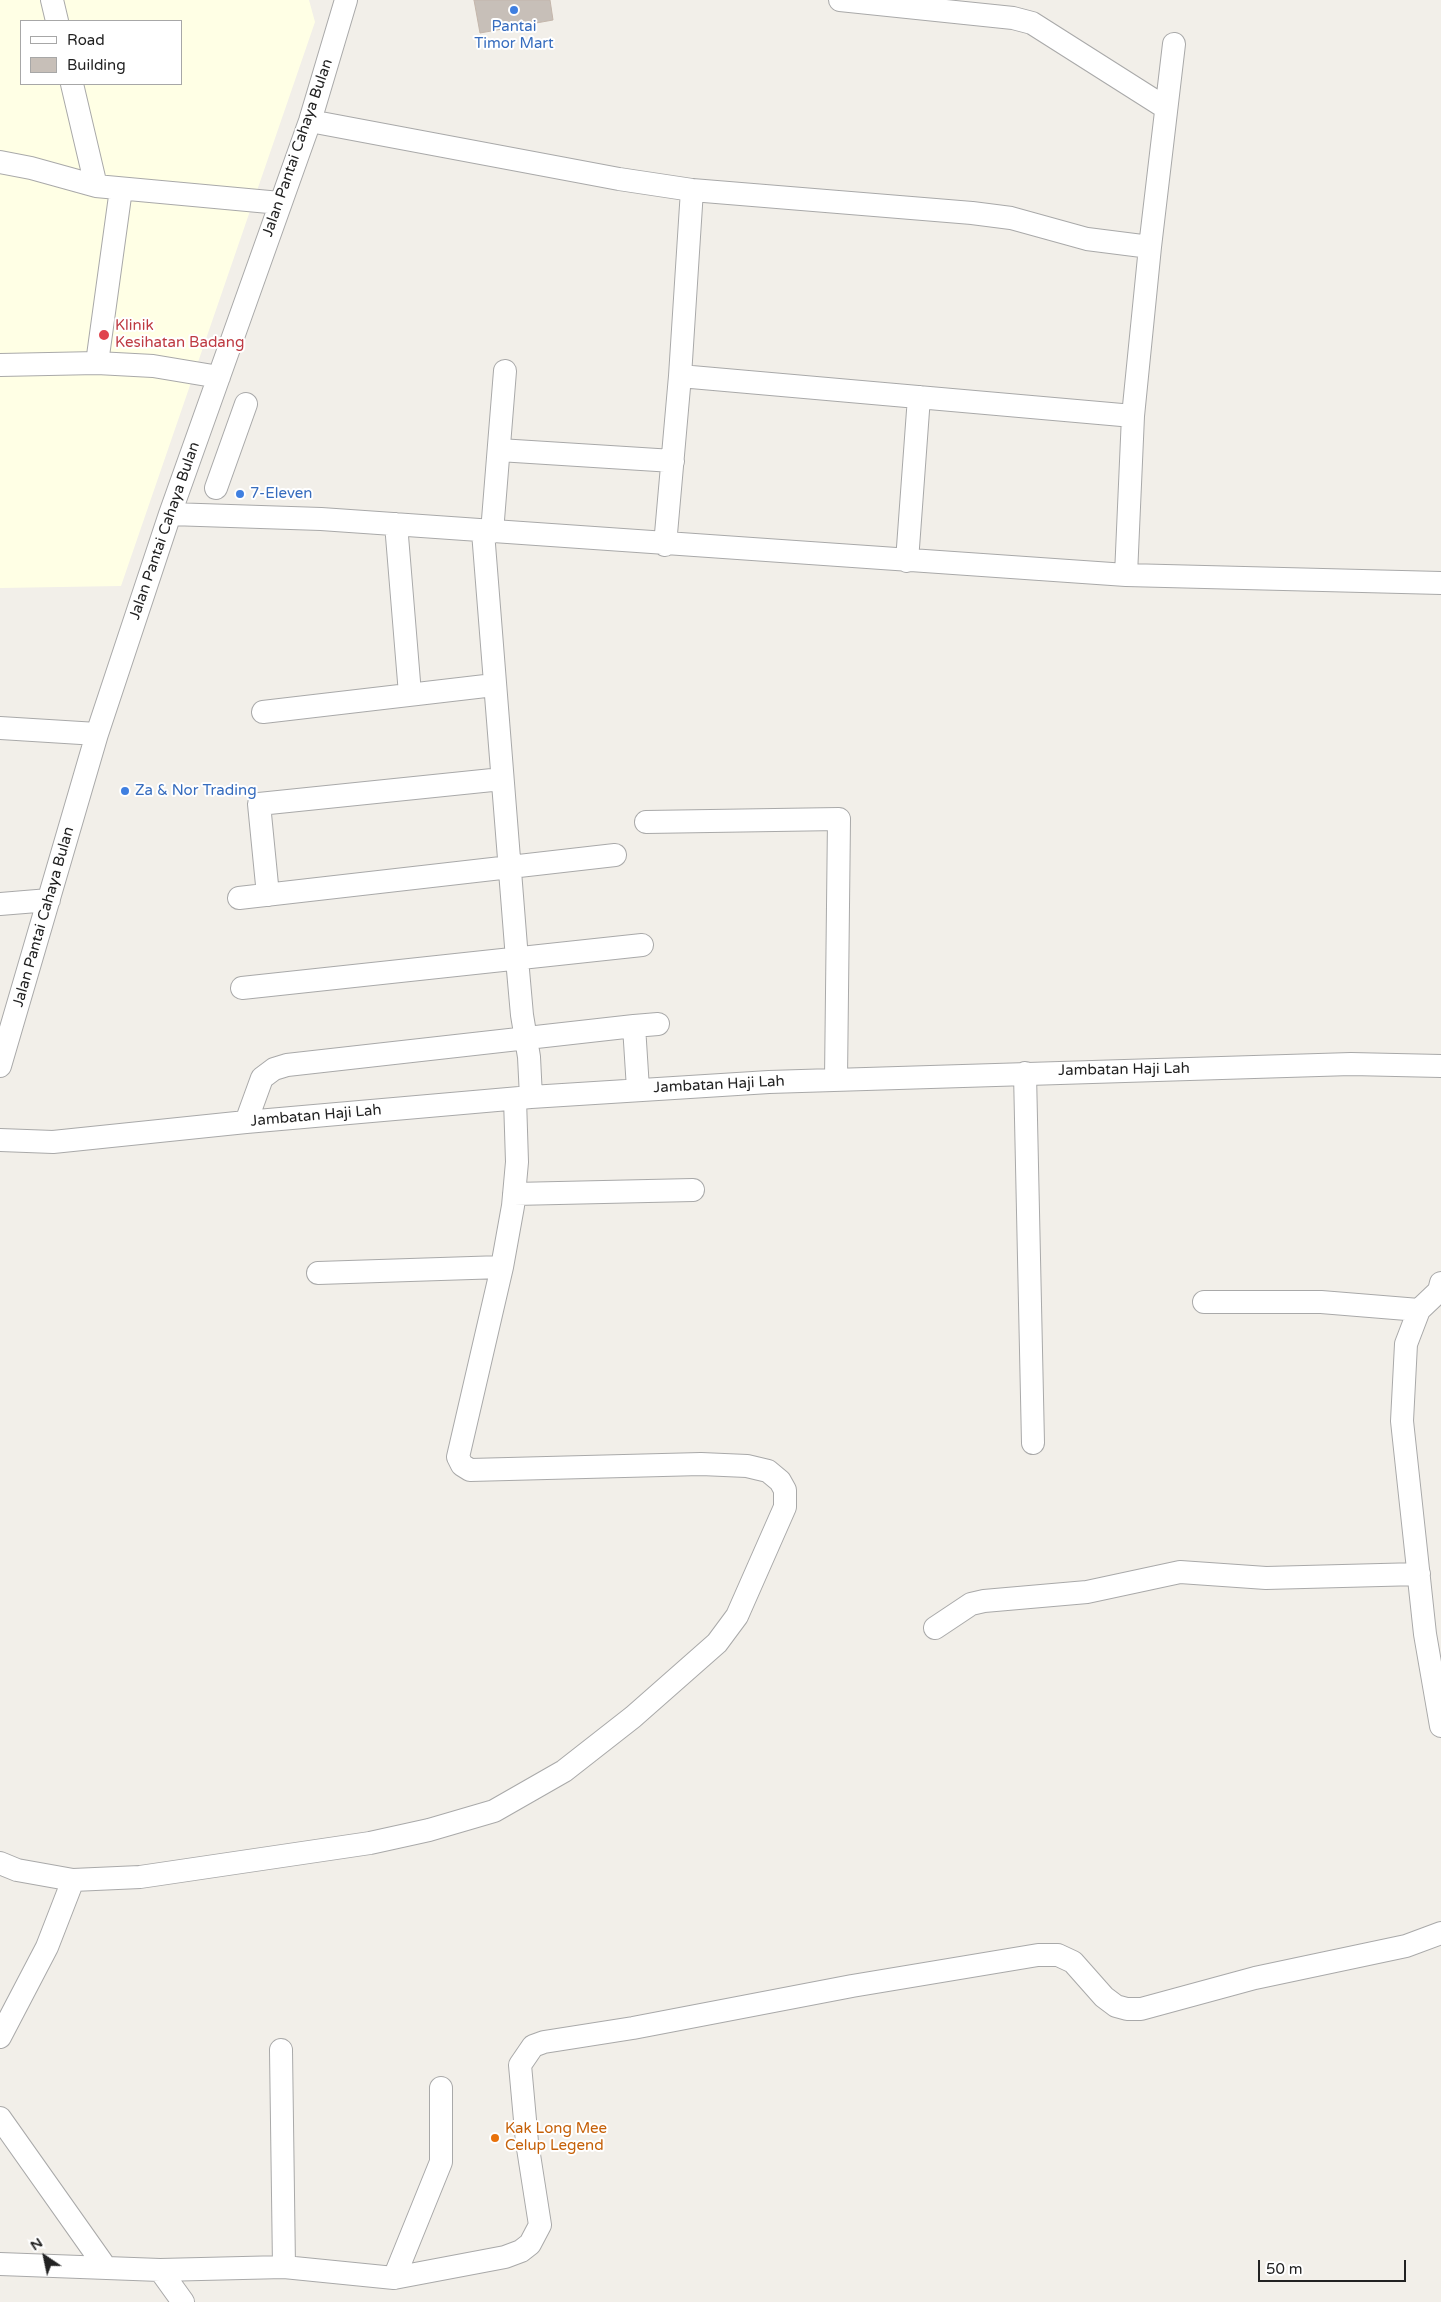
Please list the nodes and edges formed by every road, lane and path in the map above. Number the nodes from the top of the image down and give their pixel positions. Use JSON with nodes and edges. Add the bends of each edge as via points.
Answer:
{"nodes":[{"id":1,"x":52,"y":0,"type":"edge"},
{"id":2,"x":346,"y":0,"type":"edge"},
{"id":3,"x":840,"y":0,"type":"edge"},
{"id":4,"x":57,"y":20,"type":"edge"},
{"id":5,"x":1174,"y":44,"type":"dead end"},
{"id":6,"x":72,"y":85,"type":"edge"},
{"id":7,"x":1166,"y":108,"type":"junction"},
{"id":8,"x":310,"y":121,"type":"junction"},
{"id":9,"x":0,"y":162,"type":"edge"},
{"id":10,"x":96,"y":186,"type":"junction"},
{"id":11,"x":121,"y":189,"type":"junction"},
{"id":12,"x":692,"y":190,"type":"junction"},
{"id":13,"x":280,"y":203,"type":"junction"},
{"id":14,"x":1150,"y":247,"type":"junction"},
{"id":15,"x":97,"y":363,"type":"junction"},
{"id":16,"x":0,"y":365,"type":"edge"},
{"id":17,"x":504,"y":371,"type":"dead end"},
{"id":18,"x":680,"y":376,"type":"junction"},
{"id":19,"x":219,"y":377,"type":"junction"},
{"id":20,"x":919,"y":397,"type":"junction"},
{"id":21,"x":246,"y":404,"type":"dead end"},
{"id":22,"x":1134,"y":416,"type":"junction"},
{"id":23,"x":202,"y":424,"type":"junction"},
{"id":24,"x":234,"y":436,"type":"junction"},
{"id":25,"x":499,"y":450,"type":"junction"},
{"id":26,"x":673,"y":461,"type":"junction"},
{"id":27,"x":216,"y":488,"type":"dead end"},
{"id":28,"x":170,"y":514,"type":"junction"},
{"id":29,"x":396,"y":524,"type":"junction"},
{"id":30,"x":488,"y":532,"type":"junction"},
{"id":31,"x":665,"y":545,"type":"junction"},
{"id":32,"x":907,"y":561,"type":"junction"},
{"id":33,"x":1126,"y":575,"type":"junction"},
{"id":34,"x":1441,"y":583,"type":"edge"},
{"id":35,"x":494,"y":685,"type":"junction"},
{"id":36,"x":410,"y":694,"type":"junction"},
{"id":37,"x":263,"y":712,"type":"dead end"},
{"id":38,"x":0,"y":728,"type":"edge"},
{"id":39,"x":97,"y":734,"type":"junction"},
{"id":40,"x":502,"y":779,"type":"junction"},
{"id":41,"x":646,"y":822,"type":"dead end"},
{"id":42,"x":615,"y":855,"type":"dead end"},
{"id":43,"x":509,"y":869,"type":"junction"},
{"id":44,"x":268,"y":895,"type":"junction"},
{"id":45,"x":239,"y":898,"type":"dead end"},
{"id":46,"x":49,"y":900,"type":"junction"},
{"id":47,"x":0,"y":904,"type":"edge"},
{"id":48,"x":642,"y":945,"type":"dead end"},
{"id":49,"x":517,"y":959,"type":"junction"},
{"id":50,"x":242,"y":988,"type":"dead end"},
{"id":51,"x":658,"y":1024,"type":"dead end"},
{"id":52,"x":634,"y":1026,"type":"junction"},
{"id":53,"x":526,"y":1037,"type":"junction"},
{"id":54,"x":0,"y":1066,"type":"edge"},
{"id":55,"x":1441,"y":1066,"type":"edge"},
{"id":56,"x":1025,"y":1073,"type":"junction"},
{"id":57,"x":836,"y":1079,"type":"junction"},
{"id":58,"x":638,"y":1089,"type":"junction"},
{"id":59,"x":524,"y":1098,"type":"junction"},
{"id":60,"x":246,"y":1122,"type":"junction"},
{"id":61,"x":0,"y":1140,"type":"edge"},
{"id":62,"x":693,"y":1190,"type":"dead end"},
{"id":63,"x":514,"y":1194,"type":"junction"},
{"id":64,"x":502,"y":1267,"type":"junction"},
{"id":65,"x":318,"y":1273,"type":"dead end"},
{"id":66,"x":1440,"y":1289,"type":"edge"},
{"id":67,"x":1204,"y":1302,"type":"dead end"},
{"id":68,"x":1419,"y":1310,"type":"junction"},
{"id":69,"x":1033,"y":1443,"type":"dead end"},
{"id":70,"x":1419,"y":1574,"type":"junction"},
{"id":71,"x":935,"y":1628,"type":"dead end"},
{"id":72,"x":1433,"y":1634,"type":"edge"},
{"id":73,"x":1441,"y":1726,"type":"edge"},
{"id":74,"x":0,"y":1863,"type":"edge"},
{"id":75,"x":73,"y":1880,"type":"junction"},
{"id":76,"x":1441,"y":1933,"type":"edge"},
{"id":77,"x":0,"y":2037,"type":"edge"},
{"id":78,"x":281,"y":2050,"type":"dead end"},
{"id":79,"x":441,"y":2088,"type":"dead end"},
{"id":80,"x":0,"y":2118,"type":"edge"},
{"id":81,"x":0,"y":2264,"type":"edge"},
{"id":82,"x":284,"y":2267,"type":"junction"},
{"id":83,"x":106,"y":2268,"type":"junction"},
{"id":84,"x":160,"y":2270,"type":"junction"},
{"id":85,"x":394,"y":2278,"type":"junction"},
{"id":86,"x":183,"y":2302,"type":"edge"}],
"edges":[{"from":1,"to":4,"type":"street"},
{"from":2,"to":8,"type":"street","name":"Jalan Pantai Cahaya Bulan"},
{"from":3,"to":7,"type":"street","via":[[1013,18],[1032,24]]},
{"from":5,"to":7,"type":"street"},
{"from":6,"to":10,"type":"street"},
{"from":7,"to":14,"type":"street"},
{"from":8,"to":12,"type":"street"},
{"from":8,"to":13,"type":"street","name":"Jalan Pantai Cahaya Bulan"},
{"from":9,"to":10,"type":"street"},
{"from":10,"to":11,"type":"street"},
{"from":11,"to":13,"type":"street"},
{"from":11,"to":15,"type":"street"},
{"from":12,"to":14,"type":"street","via":[[972,213],[1011,218],[1087,239]]},
{"from":12,"to":18,"type":"street"},
{"from":13,"to":19,"type":"street","name":"Jalan Pantai Cahaya Bulan"},
{"from":14,"to":22,"type":"street"},
{"from":15,"to":16,"type":"street"},
{"from":15,"to":19,"type":"street","via":[[153,366]]},
{"from":17,"to":25,"type":"street"},
{"from":18,"to":20,"type":"street"},
{"from":18,"to":26,"type":"street"},
{"from":19,"to":23,"type":"street","name":"Jalan Pantai Cahaya Bulan"},
{"from":20,"to":22,"type":"street"},
{"from":20,"to":32,"type":"street"},
{"from":21,"to":24,"type":"street"},
{"from":22,"to":33,"type":"street"},
{"from":23,"to":24,"type":"street"},
{"from":23,"to":28,"type":"street","name":"Jalan Pantai Cahaya Bulan"},
{"from":24,"to":27,"type":"street"},
{"from":25,"to":26,"type":"street"},
{"from":25,"to":30,"type":"street"},
{"from":26,"to":31,"type":"street"},
{"from":28,"to":29,"type":"street"},
{"from":28,"to":39,"type":"street","name":"Jalan Pantai Cahaya Bulan"},
{"from":29,"to":30,"type":"street"},
{"from":29,"to":36,"type":"street"},
{"from":30,"to":31,"type":"street"},
{"from":30,"to":35,"type":"street"},
{"from":31,"to":32,"type":"street"},
{"from":32,"to":33,"type":"street"},
{"from":33,"to":34,"type":"street"},
{"from":35,"to":36,"type":"street"},
{"from":35,"to":40,"type":"street"},
{"from":36,"to":37,"type":"street"},
{"from":38,"to":39,"type":"street"},
{"from":39,"to":46,"type":"street","name":"Jalan Pantai Cahaya Bulan"},
{"from":40,"to":43,"type":"street"},
{"from":40,"to":44,"type":"street","via":[[260,804]]},
{"from":41,"to":57,"type":"street","via":[[839,819]]},
{"from":42,"to":43,"type":"street"},
{"from":43,"to":44,"type":"street"},
{"from":43,"to":49,"type":"street"},
{"from":44,"to":45,"type":"street"},
{"from":46,"to":47,"type":"street"},
{"from":46,"to":54,"type":"street","name":"Jalan Pantai Cahaya Bulan"},
{"from":48,"to":49,"type":"street"},
{"from":49,"to":50,"type":"street"},
{"from":49,"to":53,"type":"street"},
{"from":51,"to":52,"type":"street"},
{"from":52,"to":53,"type":"street"},
{"from":52,"to":58,"type":"street"},
{"from":53,"to":59,"type":"street"},
{"from":53,"to":60,"type":"street","via":[[287,1065],[262,1078]]},
{"from":55,"to":56,"type":"street","name":"Jambatan Haji Lah","via":[[1352,1064]]},
{"from":56,"to":57,"type":"street","name":"Jambatan Haji Lah"},
{"from":56,"to":69,"type":"street"},
{"from":57,"to":58,"type":"street","name":"Jambatan Haji Lah"},
{"from":58,"to":59,"type":"street","name":"Jambatan Haji Lah"},
{"from":59,"to":60,"type":"street","name":"Jambatan Haji Lah"},
{"from":59,"to":63,"type":"street"},
{"from":60,"to":61,"type":"street","name":"Jambatan Haji Lah","via":[[53,1142]]},
{"from":62,"to":63,"type":"street"},
{"from":63,"to":64,"type":"street"},
{"from":64,"to":65,"type":"street"},
{"from":64,"to":75,"type":"street","via":[[458,1457],[462,1465],[470,1470],[701,1464],[747,1466],[768,1471],[784,1490],[785,1507],[737,1616],[717,1642],[625,1723],[564,1771],[494,1811],[370,1843],[140,1877]]},
{"from":66,"to":68,"type":"street"},
{"from":67,"to":68,"type":"street","via":[[1321,1302]]},
{"from":68,"to":70,"type":"street","via":[[1406,1344],[1402,1421]]},
{"from":70,"to":71,"type":"street","via":[[1266,1578],[1180,1572],[1087,1592],[984,1601],[971,1604]]},
{"from":70,"to":72,"type":"street"},
{"from":72,"to":73,"type":"street"},
{"from":74,"to":75,"type":"street","via":[[17,1870]]},
{"from":75,"to":77,"type":"street","via":[[47,1947]]},
{"from":76,"to":85,"type":"street","via":[[1406,1946],[1255,1978],[1141,2008],[1116,2006],[1073,1962],[1058,1955],[1038,1955],[544,2042],[533,2046],[520,2065],[527,2142],[540,2225],[530,2244],[521,2252],[505,2257]]},
{"from":78,"to":82,"type":"street"},
{"from":79,"to":85,"type":"street","via":[[441,2162]]},
{"from":80,"to":83,"type":"street"},
{"from":81,"to":83,"type":"street"},
{"from":82,"to":84,"type":"street"},
{"from":82,"to":85,"type":"street"},
{"from":83,"to":84,"type":"street"},
{"from":84,"to":86,"type":"street"}]}
